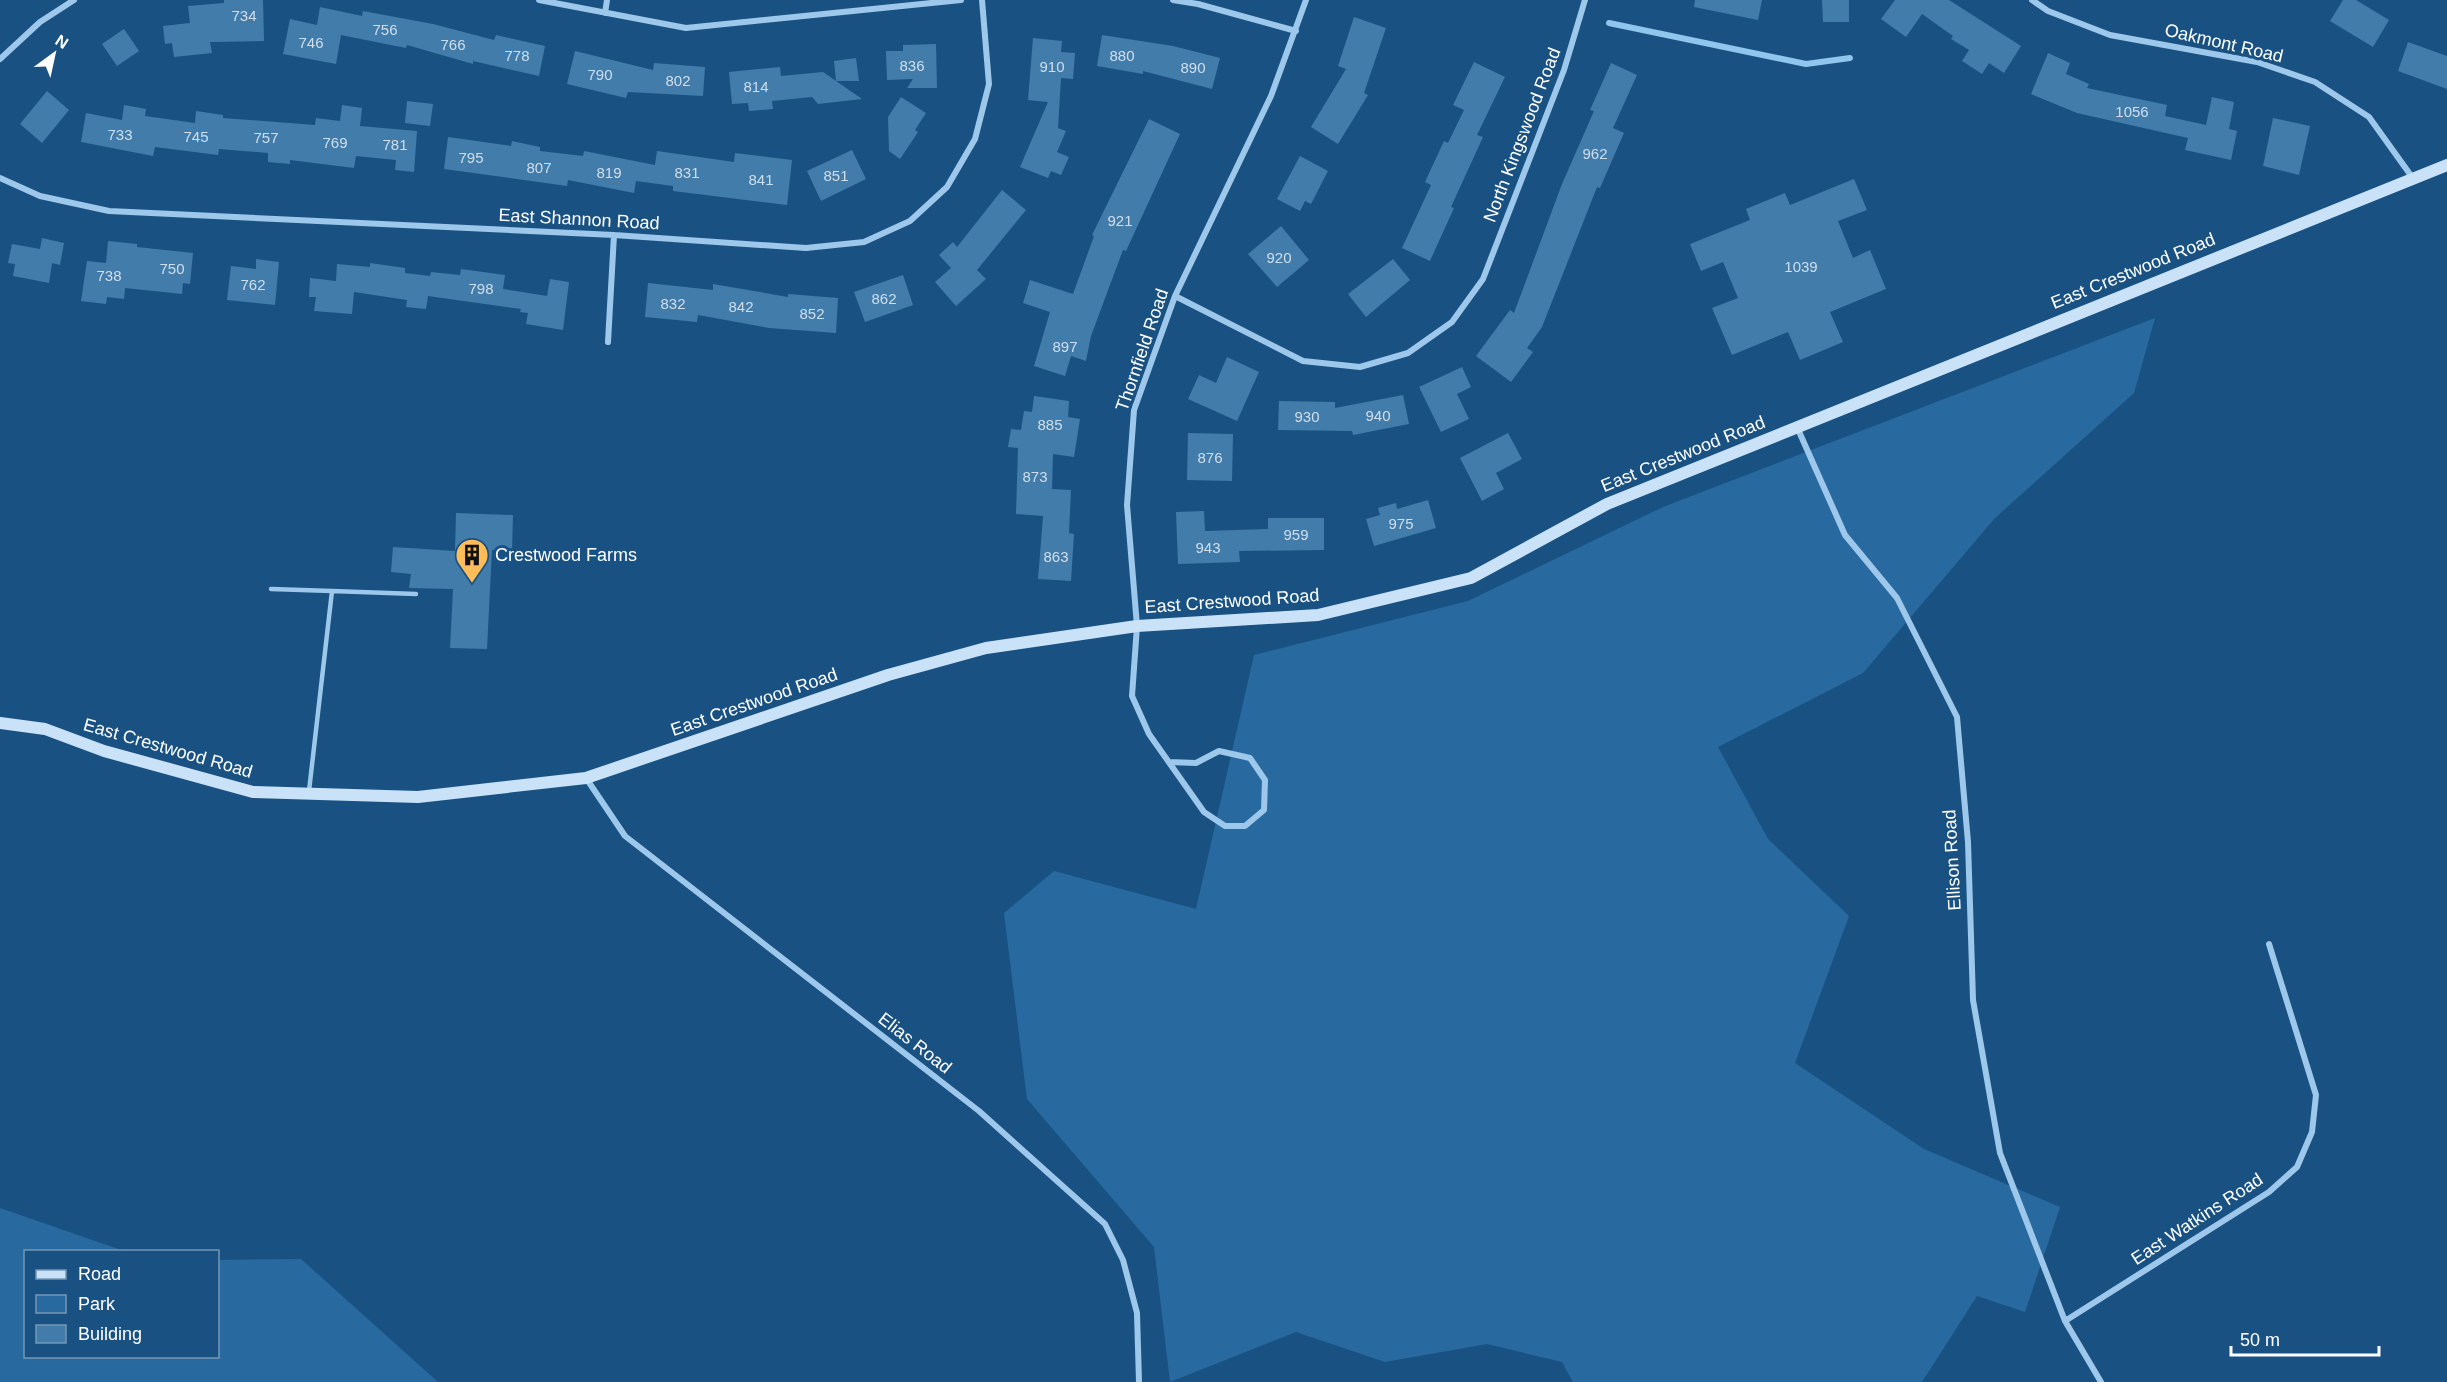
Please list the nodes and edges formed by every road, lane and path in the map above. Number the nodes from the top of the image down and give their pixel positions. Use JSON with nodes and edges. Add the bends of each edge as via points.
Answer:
{"nodes":[{"id":1,"x":74,"y":0,"type":"edge"},
{"id":2,"x":538,"y":0,"type":"edge"},
{"id":3,"x":607,"y":0,"type":"edge"},
{"id":4,"x":961,"y":0,"type":"edge"},
{"id":5,"x":982,"y":0,"type":"edge"},
{"id":6,"x":1173,"y":0,"type":"edge"},
{"id":7,"x":1306,"y":0,"type":"edge"},
{"id":8,"x":1585,"y":0,"type":"edge"},
{"id":9,"x":2032,"y":0,"type":"edge"},
{"id":10,"x":605,"y":13,"type":"junction"},
{"id":11,"x":1296,"y":31,"type":"junction"},
{"id":12,"x":0,"y":59,"type":"edge"},
{"id":13,"x":2447,"y":165,"type":"edge"},
{"id":14,"x":2412,"y":177,"type":"junction"},
{"id":15,"x":0,"y":178,"type":"edge"},
{"id":16,"x":614,"y":236,"type":"junction"},
{"id":17,"x":1175,"y":296,"type":"junction"},
{"id":18,"x":608,"y":342,"type":"dead end"},
{"id":19,"x":1797,"y":427,"type":"junction"},
{"id":20,"x":272,"y":589,"type":"dead end"},
{"id":21,"x":332,"y":591,"type":"junction"},
{"id":22,"x":416,"y":594,"type":"dead end"},
{"id":23,"x":1137,"y":626,"type":"junction"},
{"id":24,"x":0,"y":723,"type":"edge"},
{"id":25,"x":1169,"y":762,"type":"junction"},
{"id":26,"x":586,"y":778,"type":"junction"},
{"id":27,"x":308,"y":794,"type":"junction"},
{"id":28,"x":2270,"y":944,"type":"dead end"},
{"id":29,"x":2065,"y":1320,"type":"junction"},
{"id":30,"x":1138,"y":1382,"type":"edge"},
{"id":31,"x":2101,"y":1382,"type":"edge"}],
"edges":[{"from":1,"to":12,"type":"street","via":[[40,22]]},
{"from":2,"to":10,"type":"street"},
{"from":3,"to":10,"type":"street"},
{"from":4,"to":10,"type":"street","via":[[686,28]]},
{"from":5,"to":16,"type":"street","name":"East Shannon Road","via":[[989,84],[975,139],[947,187],[910,221],[864,242],[806,248]]},
{"from":6,"to":11,"type":"street"},
{"from":7,"to":11,"type":"street","name":"Thornfield Road"},
{"from":8,"to":17,"type":"street","name":"North Kingswood Road","via":[[1564,70],[1483,279],[1452,322],[1408,353],[1360,367],[1303,361]]},
{"from":9,"to":14,"type":"street","name":"Oakmont Road","via":[[2048,11],[2110,35],[2257,62],[2315,82],[2369,117]]},
{"from":11,"to":17,"type":"street","name":"Thornfield Road","via":[[1271,96]]},
{"from":13,"to":14,"type":"street","name":"East Crestwood Road"},
{"from":14,"to":19,"type":"street","name":"East Crestwood Road"},
{"from":15,"to":16,"type":"street","name":"East Shannon Road","via":[[40,196],[109,211]]},
{"from":16,"to":18,"type":"street"},
{"from":17,"to":23,"type":"street","name":"Thornfield Road","via":[[1134,410],[1128,505]]},
{"from":19,"to":23,"type":"street","name":"East Crestwood Road","via":[[1607,504],[1471,578],[1318,615]]},
{"from":19,"to":29,"type":"street","name":"Ellison Road","via":[[1845,535],[1897,598],[1957,717],[1968,842],[1973,1000],[2000,1153]]},
{"from":20,"to":21,"type":"lane"},
{"from":21,"to":22,"type":"lane"},
{"from":21,"to":27,"type":"lane"},
{"from":23,"to":25,"type":"street","name":"Thornfield Road","via":[[1132,696],[1149,734]]},
{"from":23,"to":26,"type":"street","name":"East Crestwood Road","via":[[986,648],[888,675]]},
{"from":24,"to":27,"type":"street","name":"East Crestwood Road","via":[[45,729],[104,751],[253,792]]},
{"from":25,"to":25,"type":"street","name":"Thornfield Road","via":[[1204,812],[1225,826],[1245,826],[1264,810],[1265,780],[1250,758],[1219,752],[1196,763]]},
{"from":26,"to":27,"type":"street","name":"East Crestwood Road","via":[[418,797]]},
{"from":26,"to":30,"type":"street","name":"Elias Road","via":[[625,836],[979,1112],[1105,1224],[1124,1260],[1137,1313]]},
{"from":28,"to":29,"type":"street","name":"East Watkins Road","via":[[2316,1095],[2312,1132],[2297,1167],[2269,1192]]},
{"from":29,"to":31,"type":"street"}]}
